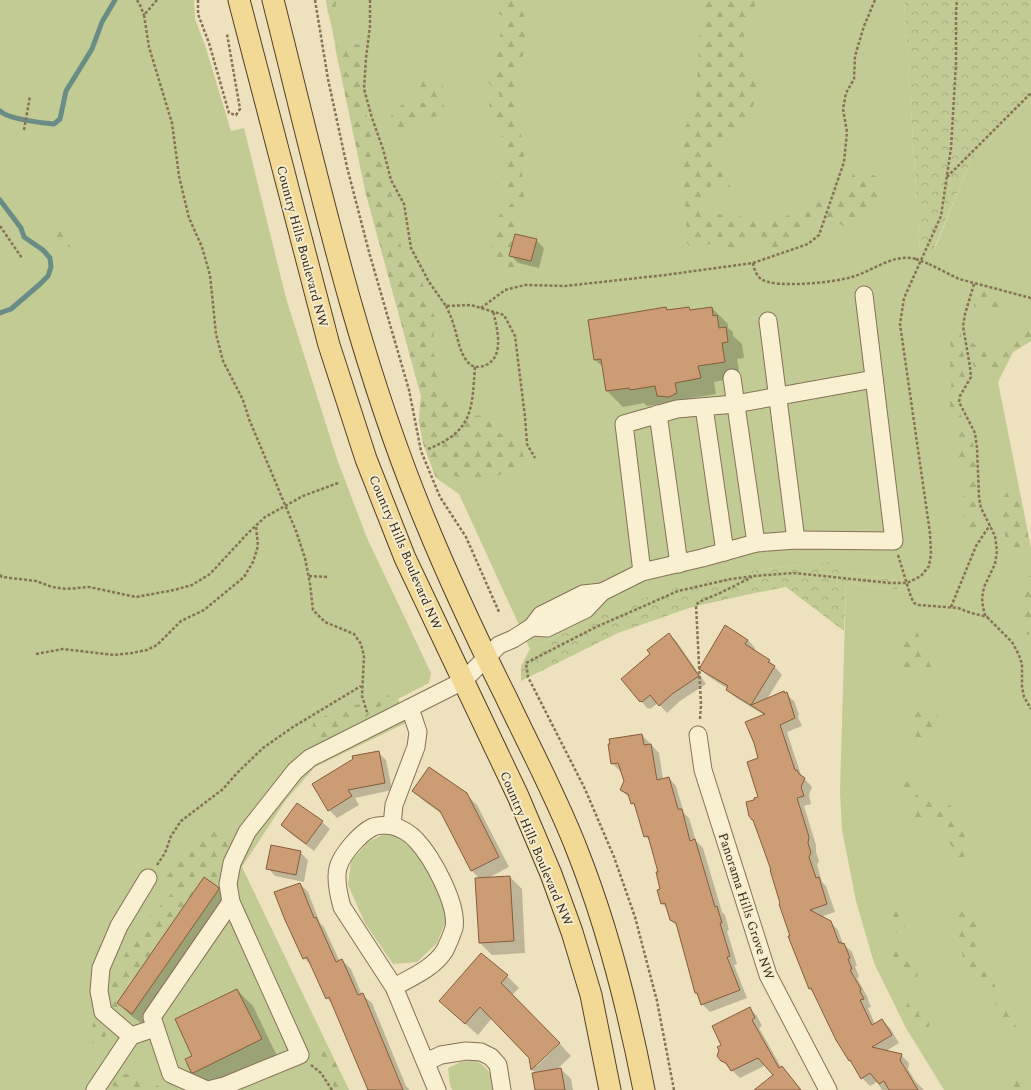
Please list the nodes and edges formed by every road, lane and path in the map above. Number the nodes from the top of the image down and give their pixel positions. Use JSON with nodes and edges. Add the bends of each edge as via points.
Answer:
{"nodes":[{"id":1,"x":137,"y":0,"type":"edge"},
{"id":2,"x":157,"y":0,"type":"edge"},
{"id":3,"x":198,"y":0,"type":"edge"},
{"id":4,"x":239,"y":0,"type":"edge"},
{"id":5,"x":273,"y":0,"type":"edge"},
{"id":6,"x":315,"y":0,"type":"edge"},
{"id":7,"x":370,"y":0,"type":"edge"},
{"id":8,"x":875,"y":0,"type":"edge"},
{"id":9,"x":957,"y":0,"type":"edge"},
{"id":10,"x":144,"y":15,"type":"junction"},
{"id":11,"x":227,"y":31,"type":"dead end"},
{"id":12,"x":1031,"y":93,"type":"edge"},
{"id":13,"x":30,"y":96,"type":"dead end"},
{"id":14,"x":24,"y":130,"type":"dead end"},
{"id":15,"x":947,"y":177,"type":"junction"},
{"id":16,"x":0,"y":226,"type":"edge"},
{"id":17,"x":22,"y":258,"type":"dead end"},
{"id":18,"x":753,"y":263,"type":"junction"},
{"id":19,"x":974,"y":284,"type":"junction"},
{"id":20,"x":864,"y":295,"type":"dead end"},
{"id":21,"x":1031,"y":298,"type":"edge"},
{"id":22,"x":446,"y":306,"type":"junction"},
{"id":23,"x":481,"y":308,"type":"junction"},
{"id":24,"x":493,"y":311,"type":"junction"},
{"id":25,"x":768,"y":321,"type":"dead end"},
{"id":26,"x":475,"y":366,"type":"junction"},
{"id":27,"x":732,"y":378,"type":"dead end"},
{"id":28,"x":874,"y":379,"type":"junction"},
{"id":29,"x":778,"y":396,"type":"junction"},
{"id":30,"x":735,"y":404,"type":"junction"},
{"id":31,"x":704,"y":407,"type":"junction"},
{"id":32,"x":658,"y":414,"type":"junction"},
{"id":33,"x":428,"y":449,"type":"dead end"},
{"id":34,"x":535,"y":458,"type":"dead end"},
{"id":35,"x":338,"y":483,"type":"dead end"},
{"id":36,"x":286,"y":506,"type":"junction"},
{"id":37,"x":256,"y":525,"type":"junction"},
{"id":38,"x":990,"y":525,"type":"junction"},
{"id":39,"x":796,"y":540,"type":"junction"},
{"id":40,"x":894,"y":541,"type":"junction"},
{"id":41,"x":756,"y":543,"type":"junction"},
{"id":42,"x":725,"y":552,"type":"junction"},
{"id":43,"x":679,"y":564,"type":"junction"},
{"id":44,"x":642,"y":572,"type":"junction"},
{"id":45,"x":309,"y":576,"type":"junction"},
{"id":46,"x":754,"y":576,"type":"junction"},
{"id":47,"x":0,"y":577,"type":"edge"},
{"id":48,"x":329,"y":577,"type":"dead end"},
{"id":49,"x":907,"y":583,"type":"junction"},
{"id":50,"x":952,"y":607,"type":"junction"},
{"id":51,"x":499,"y":612,"type":"dead end"},
{"id":52,"x":988,"y":618,"type":"junction"},
{"id":53,"x":36,"y":654,"type":"dead end"},
{"id":54,"x":487,"y":659,"type":"junction"},
{"id":55,"x":463,"y":680,"type":"junction"},
{"id":56,"x":362,"y":685,"type":"junction"},
{"id":57,"x":410,"y":708,"type":"junction"},
{"id":58,"x":1031,"y":709,"type":"edge"},
{"id":59,"x":373,"y":725,"type":"junction"},
{"id":60,"x":698,"y":735,"type":"joint"},
{"id":61,"x":392,"y":826,"type":"junction"},
{"id":62,"x":148,"y":878,"type":"joint"},
{"id":63,"x":231,"y":902,"type":"junction"},
{"id":64,"x":394,"y":987,"type":"junction"},
{"id":65,"x":155,"y":1028,"type":"junction"},
{"id":66,"x":131,"y":1036,"type":"junction"},
{"id":67,"x":300,"y":1055,"type":"junction"},
{"id":68,"x":426,"y":1062,"type":"junction"},
{"id":69,"x":95,"y":1090,"type":"edge"},
{"id":70,"x":207,"y":1090,"type":"edge"},
{"id":71,"x":332,"y":1090,"type":"edge"},
{"id":72,"x":437,"y":1090,"type":"edge"},
{"id":73,"x":502,"y":1090,"type":"edge"},
{"id":74,"x":610,"y":1090,"type":"edge"},
{"id":75,"x":644,"y":1090,"type":"edge"},
{"id":76,"x":674,"y":1090,"type":"edge"},
{"id":77,"x":828,"y":1090,"type":"edge"}],
"edges":[{"from":1,"to":10,"type":"path"},
{"from":2,"to":10,"type":"path"},
{"from":3,"to":11,"type":"path","via":[[198,14],[229,113],[236,115],[240,109]]},
{"from":4,"to":55,"type":"main road","name":"Country Hills Boulevard NW","via":[[327,338],[366,459],[405,558]]},
{"from":5,"to":54,"type":"main road","via":[[321,192],[382,408],[423,517]]},
{"from":6,"to":51,"type":"path","via":[[328,79],[348,168],[369,252],[409,390],[421,451],[440,497],[466,537]]},
{"from":7,"to":22,"type":"path","via":[[364,89],[391,180],[404,204],[411,248],[429,282]]},
{"from":8,"to":18,"type":"path","via":[[855,56],[854,79],[846,93],[843,109],[847,132],[844,162],[819,234],[808,244]]},
{"from":9,"to":15,"type":"path","via":[[956,63]]},
{"from":10,"to":36,"type":"path","via":[[149,47],[172,122],[179,176],[189,218],[202,247],[210,275],[216,334],[223,361],[243,400],[271,475]]},
{"from":12,"to":15,"type":"path"},
{"from":13,"to":14,"type":"path"},
{"from":15,"to":49,"type":"path","via":[[941,216],[904,298],[900,324],[931,554],[929,566],[921,576]]},
{"from":16,"to":17,"type":"path"},
{"from":18,"to":19,"type":"path","bridge":true,"via":[[754,271],[762,279],[791,284],[852,277],[896,259],[909,257]]},
{"from":18,"to":23,"type":"path","via":[[566,286],[525,284],[505,290]]},
{"from":19,"to":21,"type":"path"},
{"from":19,"to":38,"type":"path","via":[[963,326],[971,377],[960,396],[960,402],[975,433],[979,497],[981,508]]},
{"from":20,"to":28,"type":"street"},
{"from":22,"to":23,"type":"path","via":[[471,305]]},
{"from":22,"to":26,"type":"path","via":[[465,357]]},
{"from":23,"to":24,"type":"path"},
{"from":24,"to":26,"type":"path","via":[[498,342],[497,354],[490,363],[482,367]]},
{"from":24,"to":34,"type":"path","via":[[504,315],[515,336],[527,444]]},
{"from":25,"to":29,"type":"street"},
{"from":26,"to":33,"type":"path","via":[[473,397],[468,418],[450,439]]},
{"from":27,"to":30,"type":"street"},
{"from":28,"to":29,"type":"street"},
{"from":28,"to":40,"type":"street"},
{"from":29,"to":30,"type":"street"},
{"from":29,"to":39,"type":"street"},
{"from":30,"to":31,"type":"street"},
{"from":30,"to":41,"type":"street"},
{"from":31,"to":32,"type":"street","via":[[677,409]]},
{"from":31,"to":42,"type":"street"},
{"from":32,"to":43,"type":"street"},
{"from":32,"to":44,"type":"street","via":[[624,424]]},
{"from":35,"to":36,"type":"path","via":[[303,496]]},
{"from":36,"to":37,"type":"path"},
{"from":36,"to":45,"type":"path"},
{"from":37,"to":47,"type":"path","via":[[210,574],[192,585],[168,592],[136,596],[89,586],[52,587],[36,581]]},
{"from":37,"to":53,"type":"path","via":[[258,546],[253,562],[244,577],[204,610],[181,621],[157,645],[146,650],[114,655],[63,650]]},
{"from":38,"to":50,"type":"path","via":[[976,546]]},
{"from":38,"to":52,"type":"path","via":[[997,551],[996,564],[984,587],[982,598]]},
{"from":39,"to":40,"type":"street"},
{"from":39,"to":41,"type":"street"},
{"from":40,"to":49,"type":"path"},
{"from":41,"to":42,"type":"street"},
{"from":42,"to":43,"type":"street"},
{"from":43,"to":44,"type":"street"},
{"from":44,"to":54,"type":"street","via":[[602,592],[582,594],[541,615],[532,627],[499,645]]},
{"from":45,"to":48,"type":"path"},
{"from":45,"to":56,"type":"path","via":[[313,610],[325,622],[354,634],[361,644],[364,656]]},
{"from":46,"to":49,"type":"path","via":[[794,573]]},
{"from":46,"to":60,"type":"path","via":[[696,605],[701,705]]},
{"from":46,"to":76,"type":"path","via":[[678,590],[590,630],[526,663],[528,677],[585,789],[614,857],[633,911],[657,1001]]},
{"from":49,"to":50,"type":"path","via":[[914,603]]},
{"from":50,"to":52,"type":"path"},
{"from":52,"to":58,"type":"path","via":[[1012,642],[1019,655],[1024,696]]},
{"from":54,"to":55,"type":"street"},
{"from":54,"to":75,"type":"main road","via":[[557,803],[597,903],[619,975]]},
{"from":55,"to":57,"type":"street"},
{"from":55,"to":74,"type":"main road","name":"Country Hills Boulevard NW","via":[[521,803],[564,910],[591,995]]},
{"from":56,"to":59,"type":"path","via":[[366,711]]},
{"from":56,"to":62,"type":"path","via":[[263,748],[223,789],[181,821],[171,836],[165,853]]},
{"from":57,"to":59,"type":"street"},
{"from":57,"to":61,"type":"street","via":[[418,732],[416,747],[394,805]]},
{"from":59,"to":63,"type":"street","via":[[310,758],[295,771],[247,832],[232,863],[228,884]]},
{"from":60,"to":77,"type":"street","name":"Panorama Hills Grove NW","via":[[703,770],[768,975]]},
{"from":61,"to":64,"type":"street","via":[[373,827],[359,837],[347,851],[338,868],[338,895],[342,907]]},
{"from":61,"to":64,"type":"street","via":[[416,839],[437,868],[452,906],[454,927],[445,950],[429,968]]},
{"from":62,"to":66,"type":"street","via":[[119,926],[101,968],[99,991],[103,1012]]},
{"from":63,"to":65,"type":"street","via":[[152,1017]]},
{"from":63,"to":67,"type":"street"},
{"from":64,"to":68,"type":"street"},
{"from":65,"to":66,"type":"street"},
{"from":65,"to":70,"type":"street","via":[[171,1074]]},
{"from":66,"to":69,"type":"street"},
{"from":67,"to":70,"type":"street","via":[[224,1086]]},
{"from":67,"to":71,"type":"path","via":[[321,1073]]},
{"from":68,"to":72,"type":"street"},
{"from":68,"to":73,"type":"street","via":[[441,1055],[466,1051],[481,1052],[491,1057],[498,1065]]}]}
